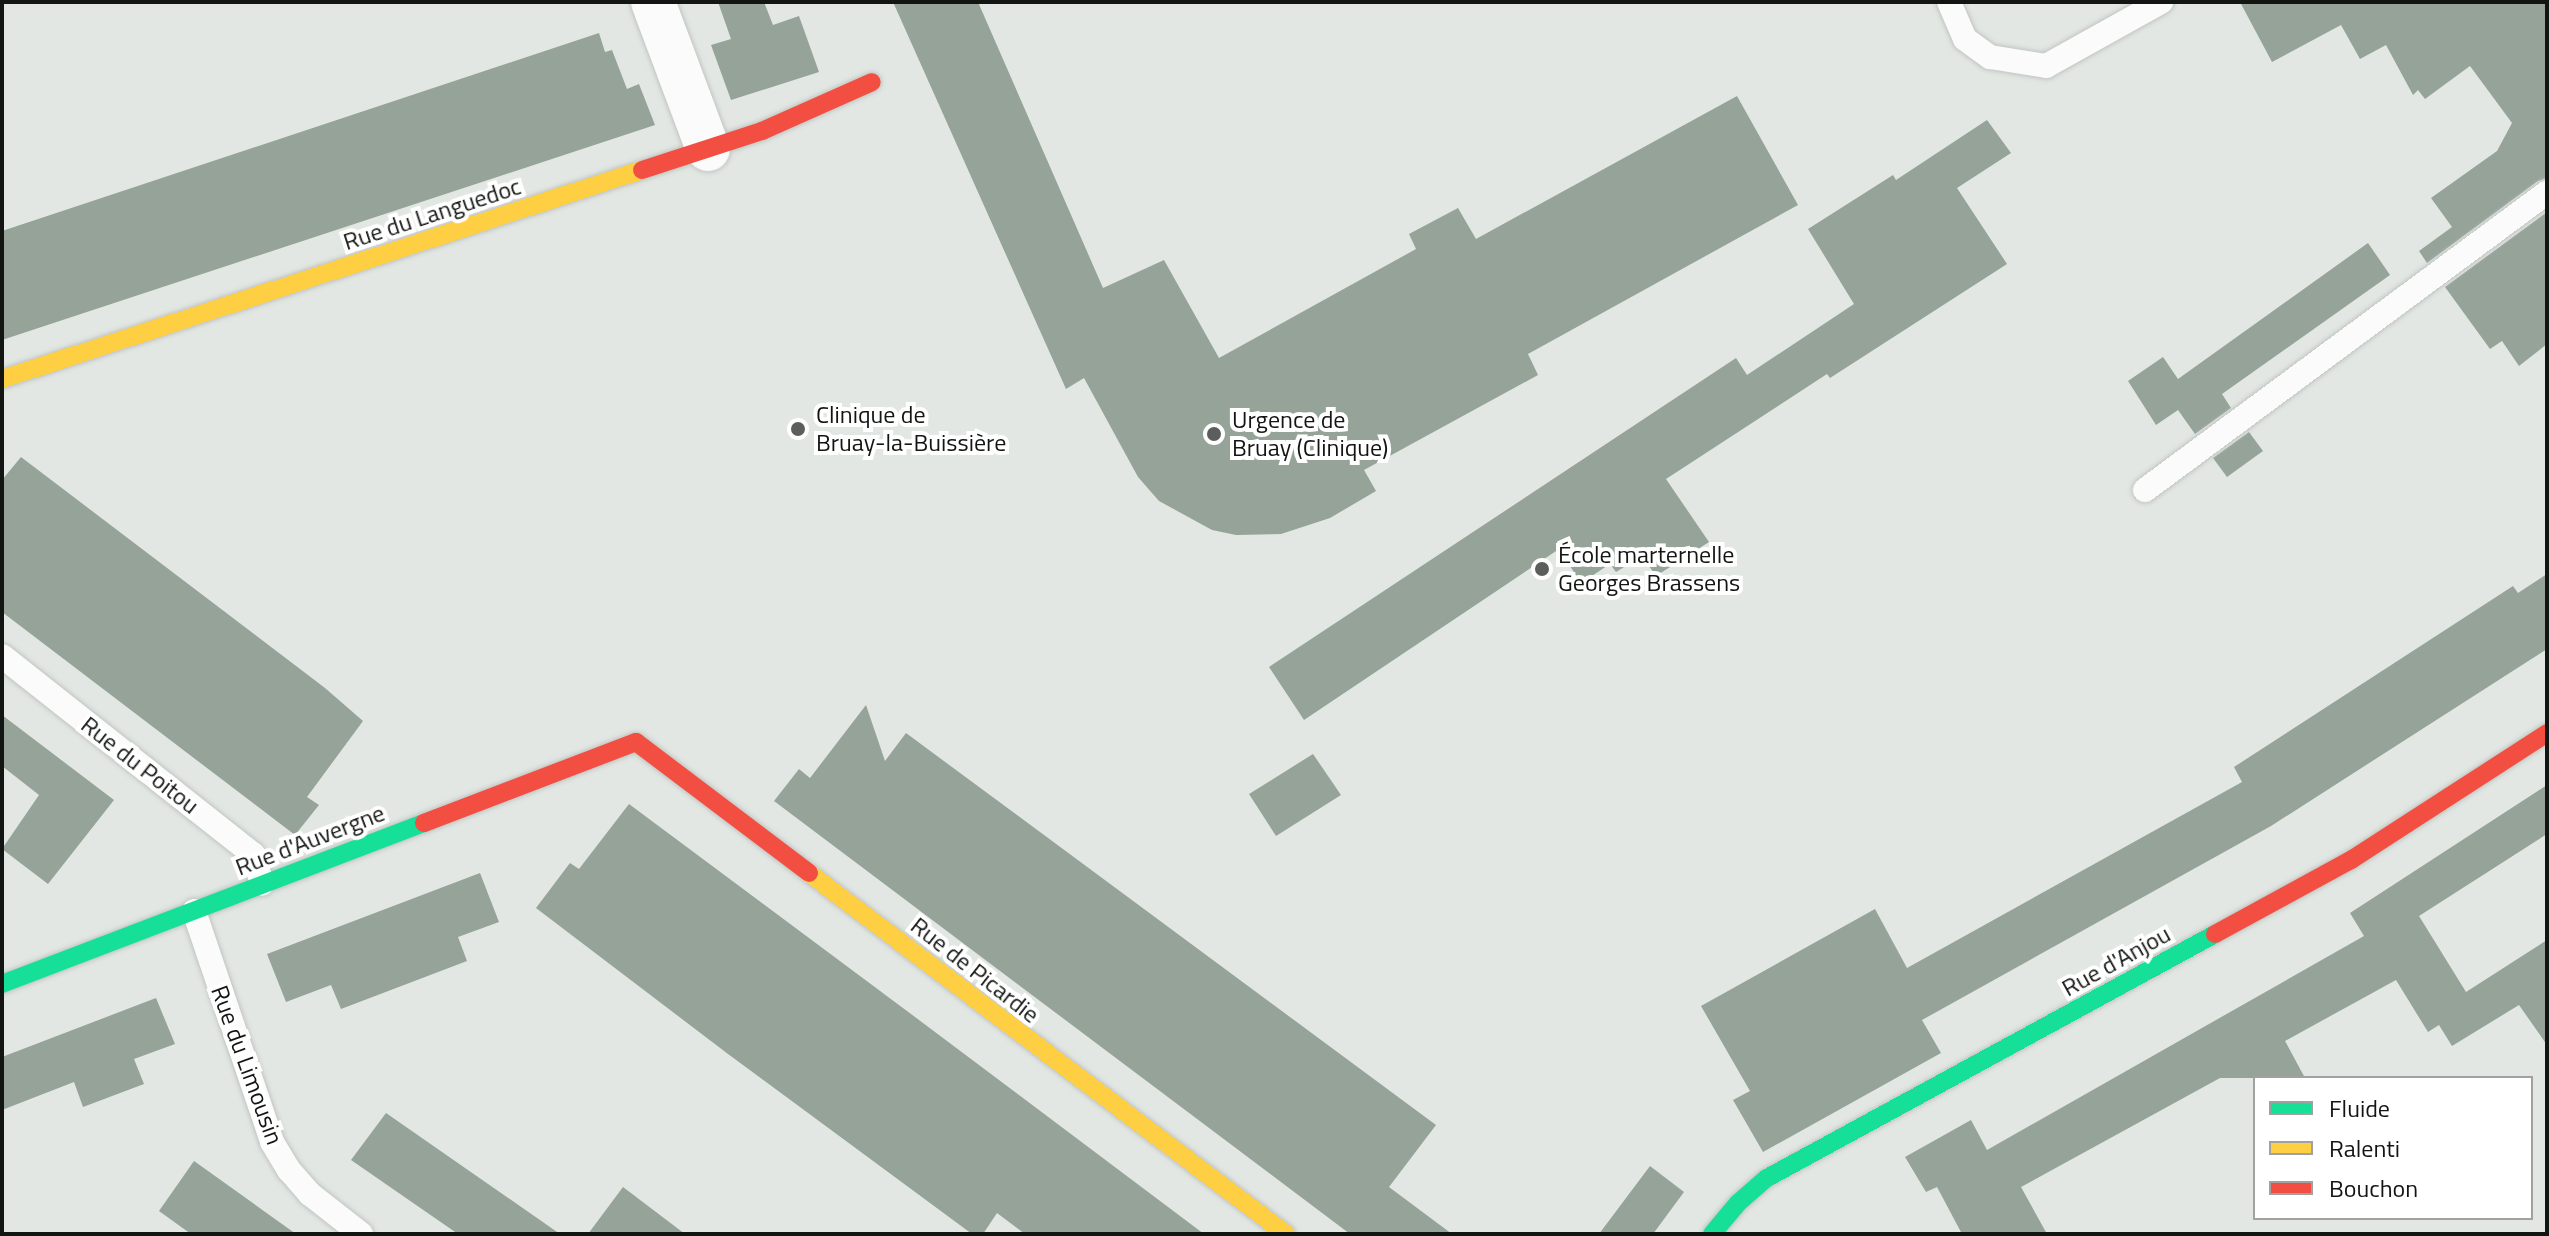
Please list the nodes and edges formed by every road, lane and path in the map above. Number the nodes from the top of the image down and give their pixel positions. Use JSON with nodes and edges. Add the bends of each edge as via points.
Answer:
{"nodes":[{"id":1,"x":653,"y":2,"type":"edge"},
{"id":2,"x":1949,"y":2,"type":"edge"},
{"id":3,"x":2161,"y":2,"type":"edge"},
{"id":4,"x":872,"y":82,"type":"dead end"},
{"id":5,"x":708,"y":149,"type":"junction"},
{"id":6,"x":2547,"y":193,"type":"edge"},
{"id":7,"x":2,"y":379,"type":"edge"},
{"id":8,"x":2145,"y":490,"type":"dead end"},
{"id":9,"x":2,"y":656,"type":"edge"},
{"id":10,"x":2547,"y":733,"type":"edge"},
{"id":11,"x":636,"y":742,"type":"joint"},
{"id":12,"x":262,"y":884,"type":"junction"},
{"id":13,"x":194,"y":911,"type":"junction"},
{"id":14,"x":2,"y":984,"type":"edge"},
{"id":15,"x":361,"y":1234,"type":"edge"},
{"id":16,"x":1286,"y":1234,"type":"edge"},
{"id":17,"x":1712,"y":1234,"type":"edge"}],
"edges":[{"from":1,"to":5,"type":"street"},
{"from":2,"to":3,"type":"lane","via":[[1965,39],[1990,57],[2046,66]]},
{"from":4,"to":5,"type":"street","name":"Rue du Languedoc"},
{"from":5,"to":7,"type":"street","name":"Rue du Languedoc"},
{"from":6,"to":8,"type":"lane"},
{"from":9,"to":12,"type":"lane","name":"Rue du Poitou","via":[[253,854]]},
{"from":10,"to":17,"type":"street","name":"Rue d'Anjou","via":[[2351,860],[1767,1178]]},
{"from":11,"to":12,"type":"street","name":"Rue d'Auvergne"},
{"from":11,"to":16,"type":"street","name":"Rue de Picardie"},
{"from":12,"to":13,"type":"street","name":"Rue d'Auvergne"},
{"from":13,"to":14,"type":"street","name":"Rue d'Auvergne"},
{"from":13,"to":15,"type":"lane","name":"Rue du Limousin","via":[[272,1142],[310,1194]]}]}
